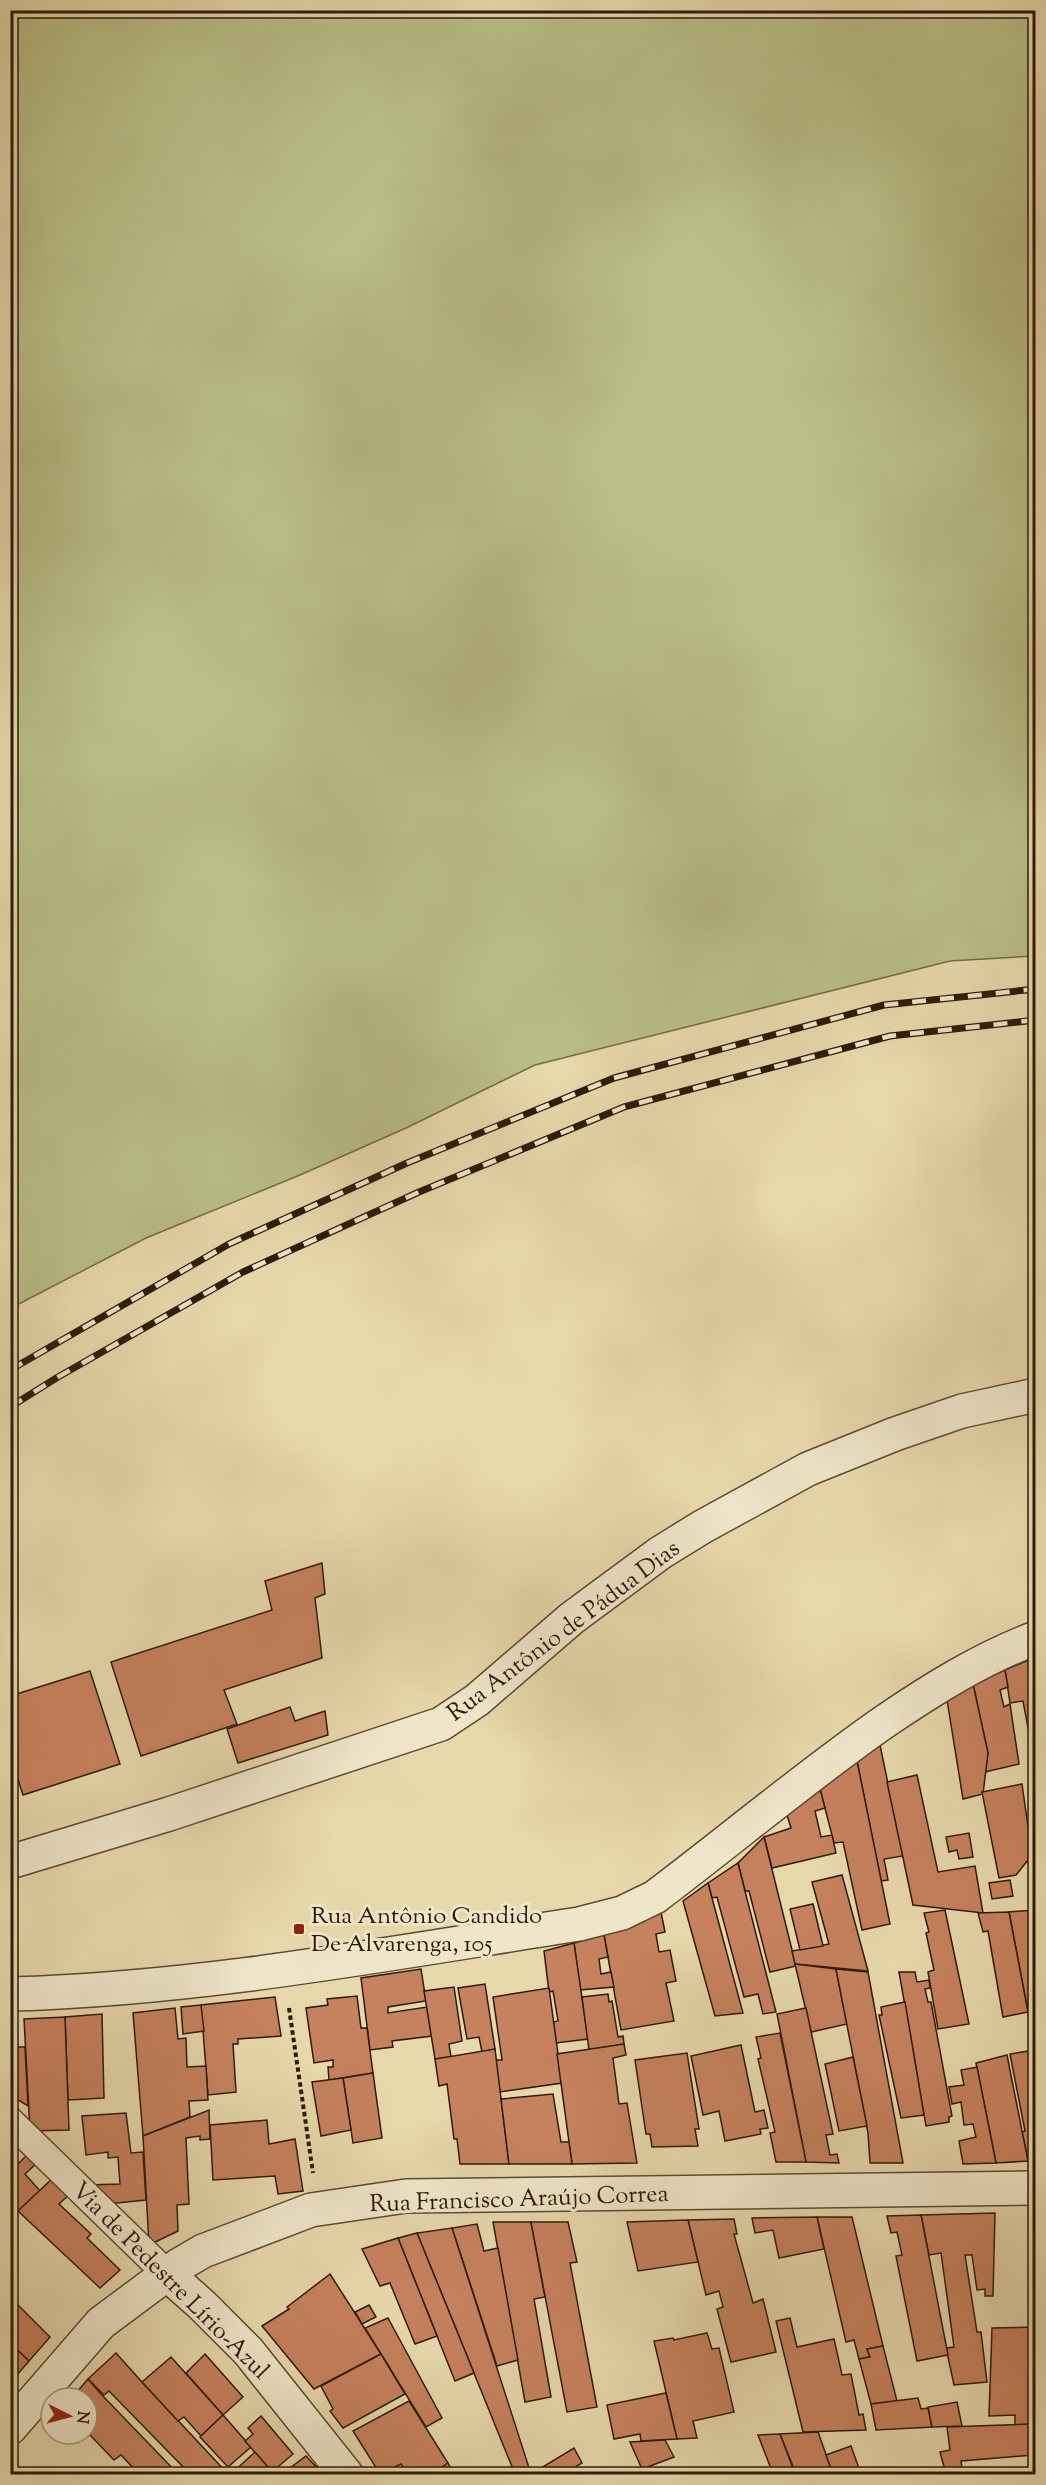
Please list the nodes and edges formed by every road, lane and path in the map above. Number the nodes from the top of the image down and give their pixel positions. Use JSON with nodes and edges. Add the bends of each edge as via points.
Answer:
{"nodes":[{"id":1,"x":1035,"y":1395,"type":"edge"},
{"id":2,"x":1035,"y":1638,"type":"edge"},
{"id":3,"x":10,"y":1862,"type":"edge"},
{"id":4,"x":283,"y":1969,"type":"junction"},
{"id":5,"x":10,"y":1994,"type":"edge"},
{"id":6,"x":10,"y":2121,"type":"edge"},
{"id":7,"x":1035,"y":2188,"type":"edge"},
{"id":8,"x":319,"y":2208,"type":"junction"},
{"id":9,"x":167,"y":2274,"type":"junction"},
{"id":10,"x":10,"y":2428,"type":"edge"},
{"id":11,"x":346,"y":2475,"type":"edge"}],
"edges":[{"from":1,"to":3,"type":"street","name":"Rua Antônio de Pádua Dias","via":[[962,1411],[895,1434],[808,1469],[702,1527],[572,1618],[477,1700],[441,1724]]},
{"from":2,"to":4,"type":"street","via":[[976,1665],[917,1699],[833,1757],[655,1897],[622,1913],[579,1924]]},
{"from":4,"to":5,"type":"street","via":[[100,1990]]},
{"from":4,"to":8,"type":"path"},
{"from":6,"to":9,"type":"street","name":"Via de Pedestre Lírio-Azul"},
{"from":7,"to":8,"type":"street","name":"Rua Francisco Araújo Correa","via":[[406,2196]]},
{"from":8,"to":9,"type":"street","name":"Rua Francisco Araújo Correa","via":[[202,2251]]},
{"from":9,"to":10,"type":"street","name":"Rua Francisco Araújo Correa","via":[[101,2323]]},
{"from":9,"to":11,"type":"street","name":"Via de Pedestre Lírio-Azul","via":[[248,2350]]}]}
